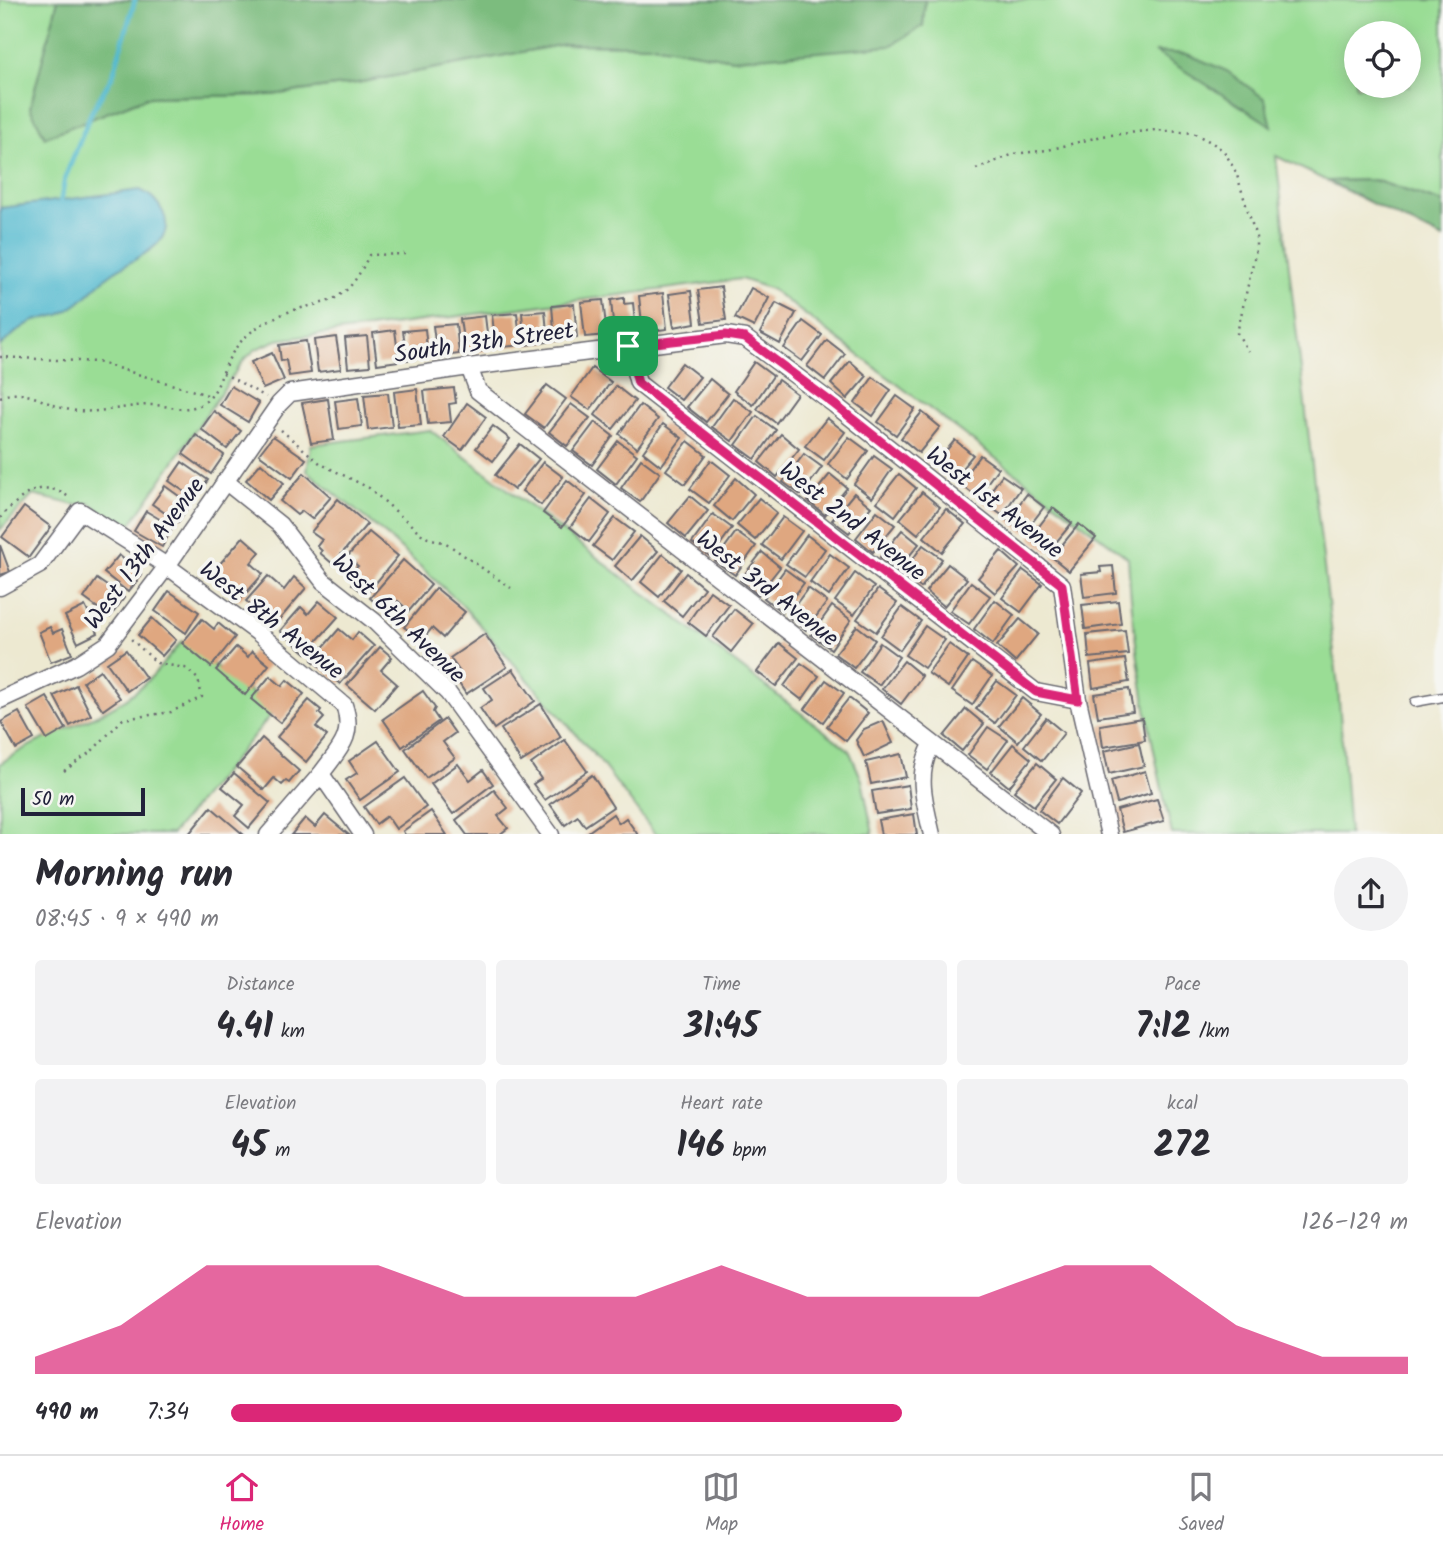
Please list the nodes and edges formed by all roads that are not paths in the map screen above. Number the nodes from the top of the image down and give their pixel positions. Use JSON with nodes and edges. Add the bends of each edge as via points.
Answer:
{"nodes":[{"id":1,"x":726,"y":335,"type":"joint"},
{"id":2,"x":628,"y":346,"type":"junction"},
{"id":3,"x":469,"y":367,"type":"junction"},
{"id":4,"x":284,"y":399,"type":"joint"},
{"id":5,"x":225,"y":481,"type":"junction"},
{"id":6,"x":167,"y":566,"type":"junction"},
{"id":7,"x":0,"y":587,"type":"edge"},
{"id":8,"x":1443,"y":697,"type":"edge"},
{"id":9,"x":0,"y":700,"type":"edge"},
{"id":10,"x":1078,"y":700,"type":"junction"},
{"id":11,"x":1415,"y":702,"type":"dead end"},
{"id":12,"x":932,"y":745,"type":"junction"},
{"id":13,"x":321,"y":774,"type":"junction"},
{"id":14,"x":269,"y":834,"type":"edge"},
{"id":15,"x":362,"y":834,"type":"edge"},
{"id":16,"x":550,"y":834,"type":"edge"},
{"id":17,"x":932,"y":834,"type":"edge"},
{"id":18,"x":1050,"y":834,"type":"edge"},
{"id":19,"x":1109,"y":834,"type":"edge"}],
"edges":[{"from":1,"to":2,"type":"street","name":"South 13th Street"},
{"from":1,"to":10,"type":"street","name":"West 1st Avenue","via":[[745,338],[1062,585]]},
{"from":2,"to":3,"type":"street","name":"South 13th Street"},
{"from":2,"to":10,"type":"street","name":"West 2nd Avenue","via":[[638,383],[1036,692]]},
{"from":3,"to":4,"type":"street","name":"South 13th Street"},
{"from":3,"to":12,"type":"street","name":"West 3rd Avenue","via":[[478,391]]},
{"from":4,"to":5,"type":"street","name":"West 13th Avenue"},
{"from":5,"to":6,"type":"street","name":"West 13th Avenue"},
{"from":5,"to":16,"type":"street","name":"West 6th Avenue","via":[[280,525],[323,581],[374,621],[447,693]]},
{"from":6,"to":7,"type":"street","name":"West 8th Avenue","via":[[80,511],[40,565]]},
{"from":6,"to":9,"type":"street","name":"West 13th Avenue","via":[[108,644],[76,666]]},
{"from":6,"to":13,"type":"street","name":"West 8th Avenue","via":[[257,632],[344,705],[350,723],[345,740]]},
{"from":8,"to":11,"type":"lane"},
{"from":10,"to":19,"type":"street","name":"West 1st Avenue"},
{"from":12,"to":17,"type":"street","via":[[922,762],[922,790]]},
{"from":12,"to":18,"type":"street","name":"West 3rd Avenue"},
{"from":13,"to":14,"type":"street","name":"West 8th Avenue"},
{"from":13,"to":15,"type":"street"}]}
